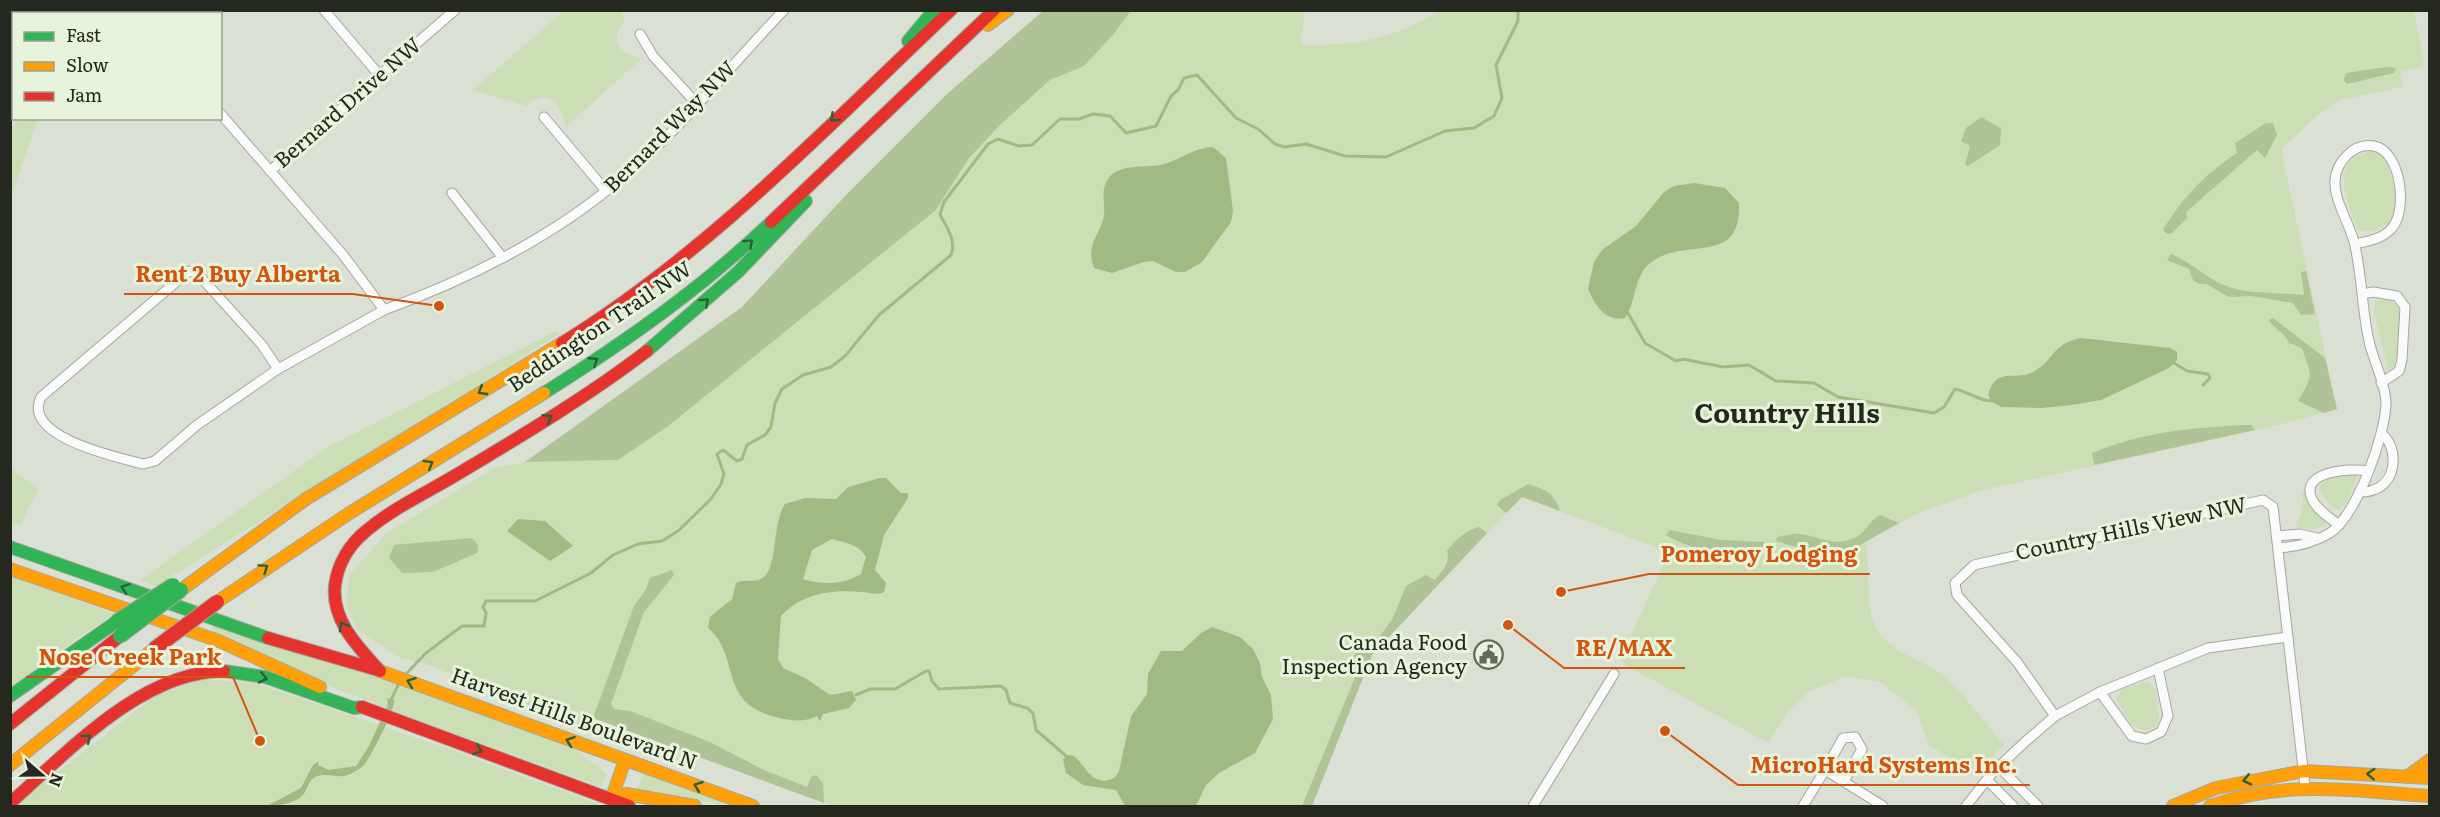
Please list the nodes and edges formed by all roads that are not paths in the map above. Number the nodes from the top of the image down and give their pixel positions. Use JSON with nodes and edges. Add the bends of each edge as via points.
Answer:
{"nodes":[{"id":1,"x":324,"y":10,"type":"edge"},
{"id":2,"x":455,"y":10,"type":"edge"},
{"id":3,"x":934,"y":10,"type":"edge"},
{"id":4,"x":951,"y":10,"type":"edge"},
{"id":5,"x":982,"y":10,"type":"edge"},
{"id":6,"x":994,"y":10,"type":"edge"},
{"id":7,"x":1008,"y":10,"type":"edge"},
{"id":8,"x":780,"y":12,"type":"edge"},
{"id":9,"x":640,"y":34,"type":"dead end"},
{"id":10,"x":942,"y":57,"type":"junction"},
{"id":11,"x":380,"y":76,"type":"junction"},
{"id":12,"x":877,"y":78,"type":"junction"},
{"id":13,"x":696,"y":103,"type":"junction"},
{"id":14,"x":222,"y":115,"type":"edge"},
{"id":15,"x":544,"y":117,"type":"dead end"},
{"id":16,"x":848,"y":152,"type":"junction"},
{"id":17,"x":270,"y":171,"type":"junction"},
{"id":18,"x":606,"y":191,"type":"junction"},
{"id":19,"x":452,"y":193,"type":"dead end"},
{"id":20,"x":2355,"y":244,"type":"junction"},
{"id":21,"x":503,"y":258,"type":"junction"},
{"id":22,"x":2363,"y":294,"type":"junction"},
{"id":23,"x":384,"y":310,"type":"junction"},
{"id":24,"x":278,"y":369,"type":"junction"},
{"id":25,"x":2381,"y":383,"type":"junction"},
{"id":26,"x":2382,"y":434,"type":"junction"},
{"id":27,"x":2368,"y":471,"type":"junction"},
{"id":28,"x":2359,"y":492,"type":"junction"},
{"id":29,"x":2338,"y":525,"type":"junction"},
{"id":30,"x":2277,"y":536,"type":"junction"},
{"id":31,"x":2317,"y":538,"type":"junction"},
{"id":32,"x":10,"y":547,"type":"edge"},
{"id":33,"x":2278,"y":548,"type":"junction"},
{"id":34,"x":10,"y":569,"type":"edge"},
{"id":35,"x":118,"y":629,"type":"junction"},
{"id":36,"x":2288,"y":637,"type":"junction"},
{"id":37,"x":2158,"y":668,"type":"junction"},
{"id":38,"x":380,"y":671,"type":"junction"},
{"id":39,"x":1614,"y":674,"type":"dead end"},
{"id":40,"x":2100,"y":692,"type":"junction"},
{"id":41,"x":10,"y":696,"type":"edge"},
{"id":42,"x":362,"y":707,"type":"junction"},
{"id":43,"x":2055,"y":716,"type":"junction"},
{"id":44,"x":10,"y":724,"type":"edge"},
{"id":45,"x":625,"y":760,"type":"junction"},
{"id":46,"x":2430,"y":760,"type":"edge"},
{"id":47,"x":10,"y":765,"type":"edge"},
{"id":48,"x":1825,"y":770,"type":"junction"},
{"id":49,"x":2304,"y":771,"type":"junction"},
{"id":50,"x":1993,"y":773,"type":"junction"},
{"id":51,"x":2407,"y":777,"type":"junction"},
{"id":52,"x":2430,"y":778,"type":"edge"},
{"id":53,"x":1844,"y":781,"type":"junction"},
{"id":54,"x":2306,"y":786,"type":"junction"},
{"id":55,"x":2430,"y":796,"type":"edge"},
{"id":56,"x":10,"y":802,"type":"edge"},
{"id":57,"x":2192,"y":802,"type":"edge"},
{"id":58,"x":608,"y":803,"type":"edge"},
{"id":59,"x":629,"y":807,"type":"edge"},
{"id":60,"x":695,"y":807,"type":"edge"},
{"id":61,"x":753,"y":807,"type":"edge"},
{"id":62,"x":1533,"y":807,"type":"edge"},
{"id":63,"x":1803,"y":807,"type":"edge"},
{"id":64,"x":1883,"y":807,"type":"edge"},
{"id":65,"x":1966,"y":807,"type":"edge"},
{"id":66,"x":2013,"y":807,"type":"edge"},
{"id":67,"x":2038,"y":807,"type":"edge"},
{"id":68,"x":2173,"y":807,"type":"edge"},
{"id":69,"x":2210,"y":807,"type":"edge"}],
"edges":[{"from":1,"to":11,"type":"street"},
{"from":2,"to":11,"type":"street","name":"Bernard Drive NW"},
{"from":3,"to":12,"type":"main road"},
{"from":4,"to":12,"type":"main road","name":"Beddington Trail NW"},
{"from":5,"to":10,"type":"main road"},
{"from":6,"to":10,"type":"main road","name":"Beddington Trail NW"},
{"from":7,"to":10,"type":"main road"},
{"from":8,"to":13,"type":"street","name":"Bernard Way NW"},
{"from":9,"to":13,"type":"street","via":[[653,56]]},
{"from":10,"to":16,"type":"main road","name":"Beddington Trail NW"},
{"from":11,"to":17,"type":"street","name":"Bernard Drive NW"},
{"from":12,"to":35,"type":"main road","name":"Beddington Trail NW","one_way":true,"bridge":true,"via":[[722,225],[653,282],[604,317],[306,499]]},
{"from":13,"to":18,"type":"street","name":"Bernard Way NW"},
{"from":14,"to":17,"type":"street","name":"Bernard Drive NW"},
{"from":15,"to":18,"type":"street"},
{"from":38,"to":16,"type":"main road","one_way":true,"via":[[349,637],[338,618],[339,568],[354,543],[391,513],[597,386],[667,335],[778,232]]},
{"from":47,"to":16,"type":"main road","name":"Beddington Trail NW","one_way":true,"bridge":true,"via":[[217,602],[348,514],[667,312],[739,253]]},
{"from":17,"to":23,"type":"street","via":[[344,256]]},
{"from":18,"to":21,"type":"street","name":"Bernard Way NW"},
{"from":19,"to":21,"type":"street"},
{"from":20,"to":20,"type":"street","via":[[2379,238],[2400,217],[2398,179],[2390,159],[2375,146],[2366,145],[2347,155],[2336,174],[2336,188]]},
{"from":20,"to":22,"type":"street"},
{"from":21,"to":23,"type":"street","name":"Bernard Way NW","via":[[436,291]]},
{"from":22,"to":25,"type":"street","via":[[2368,338]]},
{"from":22,"to":25,"type":"street","via":[[2397,296],[2405,307],[2399,371]]},
{"from":23,"to":24,"type":"street","name":"Bernard Way NW"},
{"from":24,"to":24,"type":"street","name":"Bernard Way NW","via":[[197,425],[155,461],[143,464],[70,442],[38,415],[41,397],[189,271],[197,273],[262,345]]},
{"from":25,"to":26,"type":"street","via":[[2386,402]]},
{"from":26,"to":27,"type":"street"},
{"from":26,"to":28,"type":"street","via":[[2394,454],[2390,476],[2374,490]]},
{"from":27,"to":28,"type":"street"},
{"from":27,"to":29,"type":"street","via":[[2334,471],[2320,476],[2313,484],[2313,502]]},
{"from":28,"to":29,"type":"street"},
{"from":29,"to":31,"type":"street"},
{"from":30,"to":31,"type":"street","via":[[2300,534]]},
{"from":30,"to":33,"type":"street","name":"Country Hills View NW"},
{"from":30,"to":43,"type":"street","name":"Country Hills View NW","via":[[2273,507],[2263,500],[1974,565],[1955,583],[1957,595],[2017,662]]},
{"from":31,"to":33,"type":"street"},
{"from":38,"to":32,"type":"main road","name":"Harvest Hills Boulevard N","one_way":true,"via":[[237,629]]},
{"from":33,"to":36,"type":"street","name":"Country Hills View NW"},
{"from":34,"to":42,"type":"main road","via":[[219,641],[354,700]]},
{"from":35,"to":41,"type":"main road"},
{"from":35,"to":44,"type":"main road"},
{"from":36,"to":37,"type":"street","via":[[2208,648]]},
{"from":36,"to":49,"type":"street","name":"Country Hills View NW"},
{"from":37,"to":40,"type":"street"},
{"from":37,"to":40,"type":"street","via":[[2168,716],[2161,732],[2146,739],[2132,736]]},
{"from":45,"to":38,"type":"main road","name":"Harvest Hills Boulevard N","one_way":true},
{"from":39,"to":62,"type":"street"},
{"from":40,"to":43,"type":"street"},
{"from":56,"to":42,"type":"main road","one_way":true,"via":[[138,699],[168,682],[197,673],[246,675],[354,708]]},
{"from":42,"to":58,"type":"main road","one_way":true},
{"from":43,"to":50,"type":"street"},
{"from":45,"to":58,"type":"main road"},
{"from":61,"to":45,"type":"main road","name":"Harvest Hills Boulevard N","one_way":true},
{"from":46,"to":51,"type":"main road"},
{"from":48,"to":53,"type":"street"},
{"from":48,"to":53,"type":"street","via":[[1843,738],[1855,737],[1862,749]]},
{"from":48,"to":63,"type":"street"},
{"from":51,"to":49,"type":"main road","one_way":true},
{"from":49,"to":54,"type":"street","name":"Country Hills View NW"},
{"from":49,"to":57,"type":"main road","one_way":true,"via":[[2216,788]]},
{"from":50,"to":65,"type":"street"},
{"from":50,"to":66,"type":"street"},
{"from":50,"to":67,"type":"street"},
{"from":51,"to":52,"type":"main road"},
{"from":53,"to":64,"type":"street"},
{"from":54,"to":55,"type":"main road"},
{"from":54,"to":69,"type":"main road","via":[[2258,792]]},
{"from":57,"to":68,"type":"main road"},
{"from":58,"to":59,"type":"main road"},
{"from":58,"to":60,"type":"main road","via":[[626,794]]}]}
